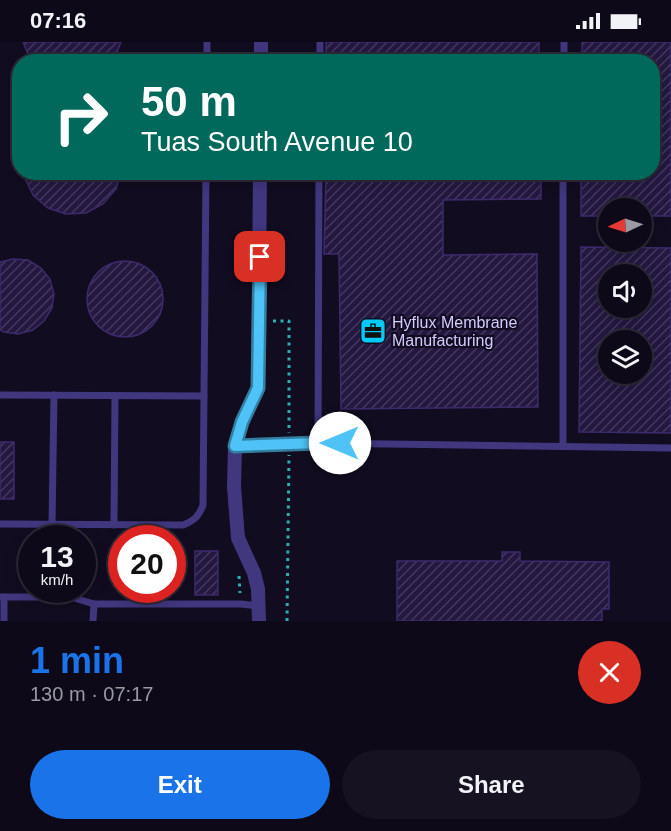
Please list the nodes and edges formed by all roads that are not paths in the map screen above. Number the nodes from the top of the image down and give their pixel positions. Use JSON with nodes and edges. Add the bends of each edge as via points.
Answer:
{"nodes":[{"id":1,"x":206,"y":180,"type":"edge"},
{"id":2,"x":260,"y":180,"type":"edge"},
{"id":3,"x":319,"y":180,"type":"edge"},
{"id":4,"x":563,"y":180,"type":"edge"},
{"id":5,"x":0,"y":395,"type":"edge"},
{"id":6,"x":54,"y":395,"type":"junction"},
{"id":7,"x":115,"y":396,"type":"junction"},
{"id":8,"x":204,"y":396,"type":"junction"},
{"id":9,"x":318,"y":443,"type":"junction"},
{"id":10,"x":235,"y":446,"type":"junction"},
{"id":11,"x":563,"y":447,"type":"junction"},
{"id":12,"x":671,"y":448,"type":"edge"},
{"id":13,"x":0,"y":525,"type":"edge"},
{"id":14,"x":18,"y":525,"type":"edge"},
{"id":15,"x":52,"y":525,"type":"edge"},
{"id":16,"x":114,"y":525,"type":"edge"},
{"id":17,"x":183,"y":525,"type":"edge"},
{"id":18,"x":2,"y":597,"type":"edge"},
{"id":19,"x":94,"y":604,"type":"junction"},
{"id":20,"x":259,"y":606,"type":"junction"},
{"id":21,"x":4,"y":621,"type":"edge"},
{"id":22,"x":93,"y":621,"type":"edge"},
{"id":23,"x":258,"y":621,"type":"edge"}],
"edges":[{"from":1,"to":8,"type":"lane"},
{"from":2,"to":10,"type":"street","via":[[258,388]]},
{"from":3,"to":9,"type":"lane"},
{"from":4,"to":11,"type":"lane"},
{"from":5,"to":6,"type":"lane"},
{"from":6,"to":7,"type":"lane"},
{"from":6,"to":15,"type":"lane"},
{"from":7,"to":8,"type":"lane"},
{"from":7,"to":16,"type":"lane"},
{"from":8,"to":17,"type":"lane","via":[[203,505],[200,514]]},
{"from":9,"to":10,"type":"lane"},
{"from":9,"to":11,"type":"lane"},
{"from":10,"to":20,"type":"street","via":[[238,538],[254,573]]},
{"from":11,"to":12,"type":"lane"},
{"from":13,"to":14,"type":"lane"},
{"from":18,"to":19,"type":"lane","via":[[71,597]]},
{"from":18,"to":21,"type":"lane"},
{"from":19,"to":20,"type":"lane"},
{"from":19,"to":22,"type":"lane"},
{"from":20,"to":23,"type":"street"}]}
